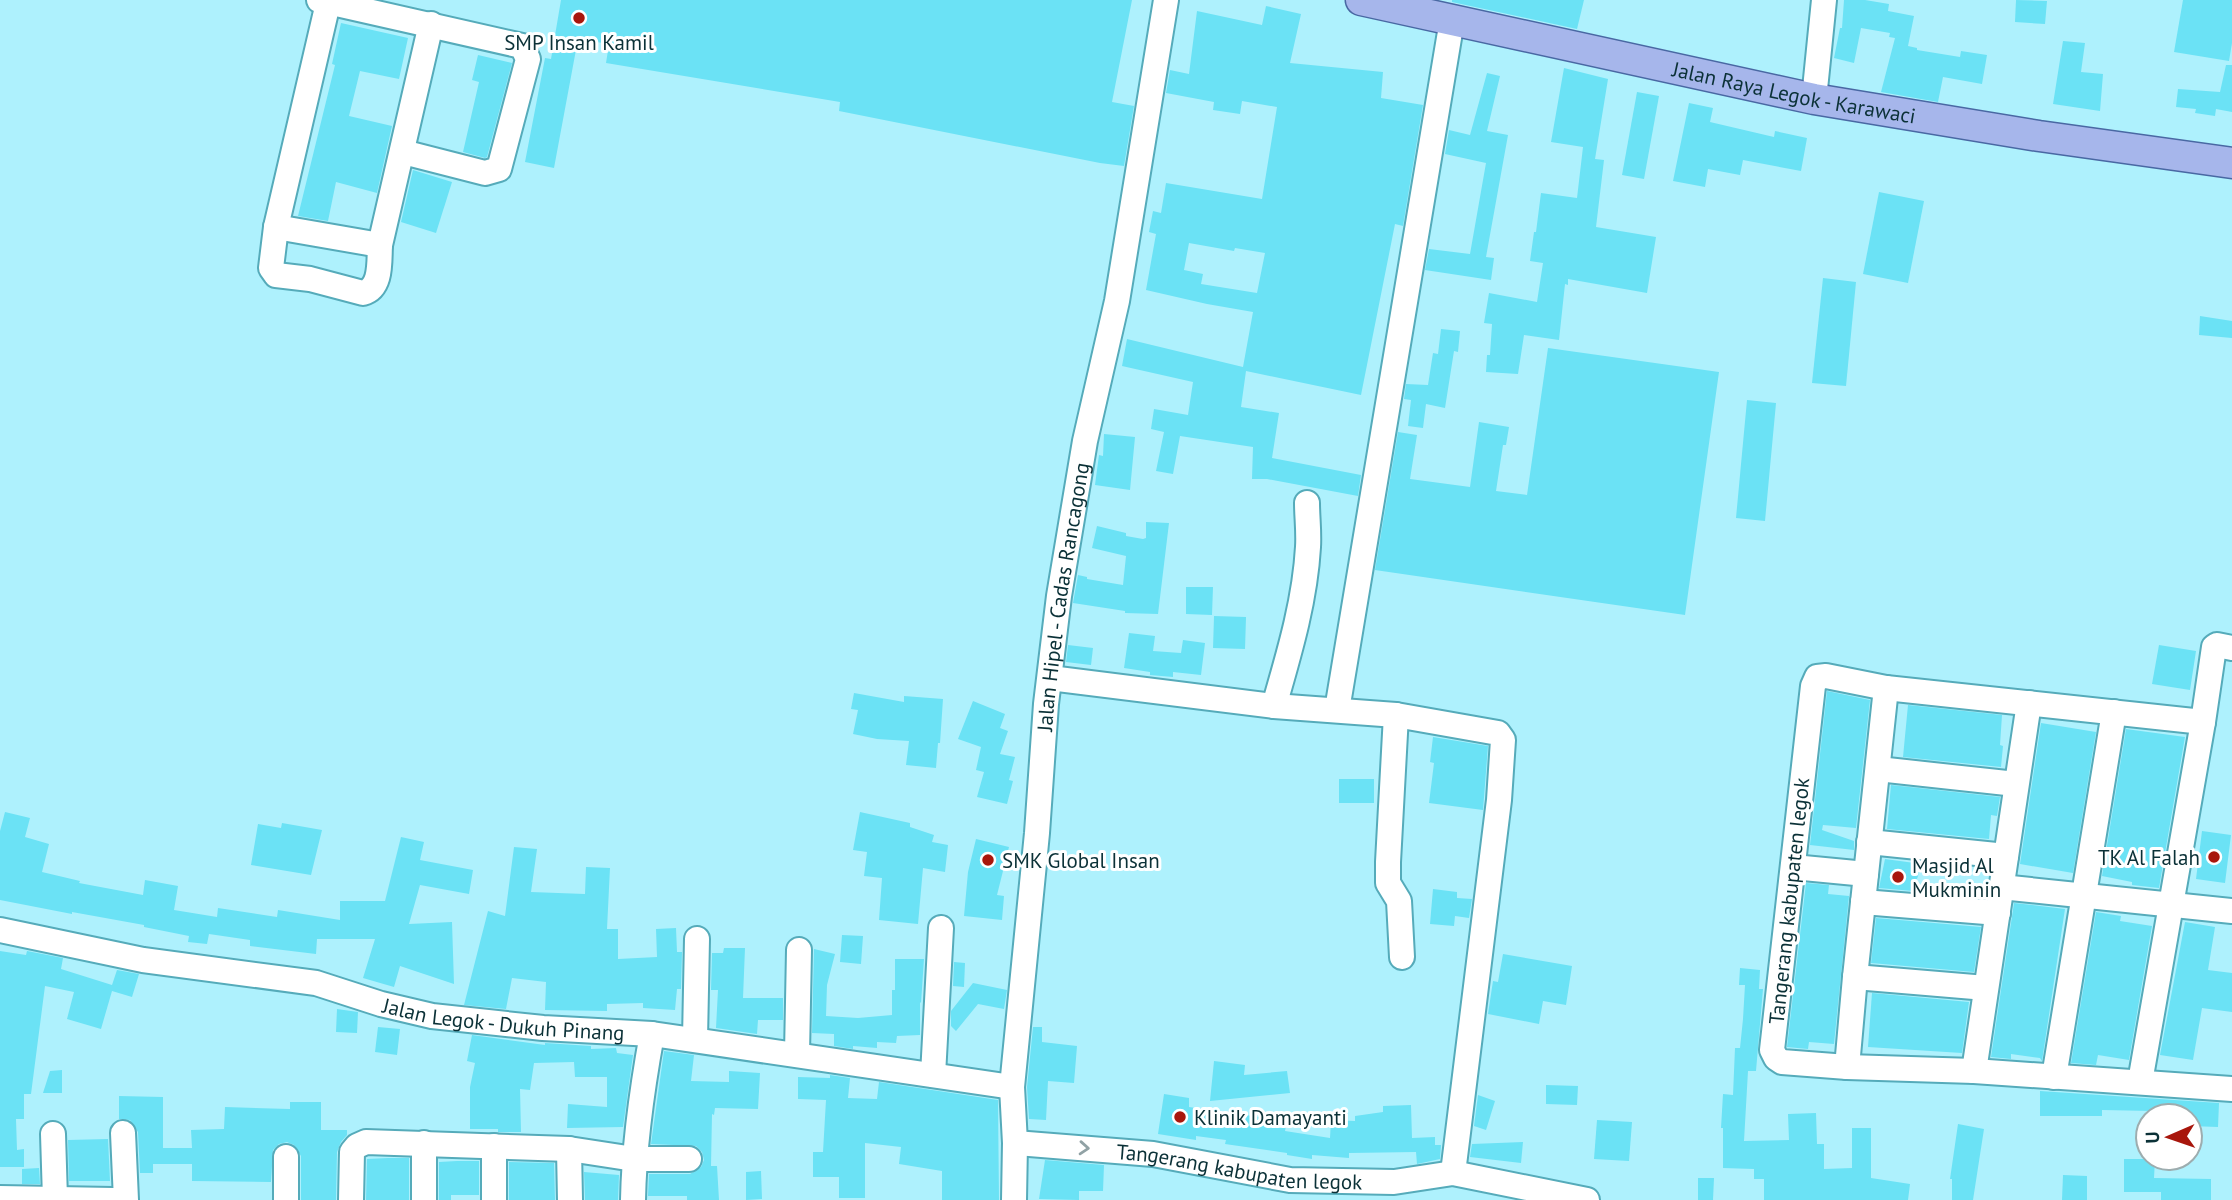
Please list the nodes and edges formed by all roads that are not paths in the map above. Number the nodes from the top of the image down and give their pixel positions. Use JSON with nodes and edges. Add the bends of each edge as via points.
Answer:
{"nodes":[{"id":1,"x":1166,"y":0,"type":"edge"},
{"id":2,"x":1361,"y":0,"type":"edge"},
{"id":3,"x":1824,"y":0,"type":"edge"},
{"id":4,"x":324,"y":1,"type":"edge"},
{"id":5,"x":1452,"y":20,"type":"junction"},
{"id":6,"x":431,"y":24,"type":"junction"},
{"id":7,"x":1814,"y":99,"type":"junction"},
{"id":8,"x":403,"y":152,"type":"junction"},
{"id":9,"x":2232,"y":163,"type":"edge"},
{"id":10,"x":276,"y":228,"type":"junction"},
{"id":11,"x":380,"y":245,"type":"junction"},
{"id":12,"x":1307,"y":503,"type":"dead end"},
{"id":13,"x":2232,"y":648,"type":"edge"},
{"id":14,"x":1050,"y":678,"type":"junction"},
{"id":15,"x":1886,"y":688,"type":"junction"},
{"id":16,"x":2029,"y":703,"type":"junction"},
{"id":17,"x":1275,"y":706,"type":"junction"},
{"id":18,"x":1337,"y":710,"type":"junction"},
{"id":19,"x":2115,"y":712,"type":"junction"},
{"id":20,"x":1396,"y":715,"type":"junction"},
{"id":21,"x":2203,"y":722,"type":"junction"},
{"id":22,"x":1878,"y":769,"type":"junction"},
{"id":23,"x":2016,"y":784,"type":"junction"},
{"id":24,"x":1869,"y":842,"type":"junction"},
{"id":25,"x":2006,"y":856,"type":"junction"},
{"id":26,"x":1793,"y":867,"type":"junction"},
{"id":27,"x":1866,"y":874,"type":"junction"},
{"id":28,"x":2001,"y":887,"type":"junction"},
{"id":29,"x":2084,"y":896,"type":"junction"},
{"id":30,"x":1863,"y":902,"type":"junction"},
{"id":31,"x":2171,"y":905,"type":"junction"},
{"id":32,"x":2232,"y":911,"type":"edge"},
{"id":33,"x":1998,"y":913,"type":"junction"},
{"id":34,"x":941,"y":928,"type":"dead end"},
{"id":35,"x":0,"y":930,"type":"edge"},
{"id":36,"x":697,"y":939,"type":"dead end"},
{"id":37,"x":799,"y":950,"type":"dead end"},
{"id":38,"x":1402,"y":957,"type":"dead end"},
{"id":39,"x":1855,"y":977,"type":"junction"},
{"id":40,"x":1986,"y":988,"type":"junction"},
{"id":41,"x":652,"y":1034,"type":"junction"},
{"id":42,"x":695,"y":1040,"type":"junction"},
{"id":43,"x":797,"y":1055,"type":"junction"},
{"id":44,"x":1847,"y":1067,"type":"junction"},
{"id":45,"x":1974,"y":1071,"type":"junction"},
{"id":46,"x":933,"y":1076,"type":"junction"},
{"id":47,"x":2054,"y":1077,"type":"junction"},
{"id":48,"x":2140,"y":1082,"type":"junction"},
{"id":49,"x":1012,"y":1087,"type":"junction"},
{"id":50,"x":2232,"y":1089,"type":"edge"},
{"id":51,"x":123,"y":1133,"type":"dead end"},
{"id":52,"x":52,"y":1134,"type":"dead end"},
{"id":53,"x":424,"y":1143,"type":"junction"},
{"id":54,"x":1016,"y":1143,"type":"junction"},
{"id":55,"x":494,"y":1146,"type":"junction"},
{"id":56,"x":569,"y":1149,"type":"junction"},
{"id":57,"x":286,"y":1157,"type":"dead end"},
{"id":58,"x":634,"y":1159,"type":"junction"},
{"id":59,"x":689,"y":1159,"type":"dead end"},
{"id":60,"x":1453,"y":1173,"type":"junction"},
{"id":61,"x":1394,"y":1191,"type":"edge"},
{"id":62,"x":1492,"y":1191,"type":"edge"},
{"id":63,"x":0,"y":1198,"type":"edge"},
{"id":64,"x":55,"y":1199,"type":"edge"},
{"id":65,"x":113,"y":1200,"type":"edge"},
{"id":66,"x":125,"y":1200,"type":"edge"},
{"id":67,"x":286,"y":1200,"type":"edge"},
{"id":68,"x":351,"y":1200,"type":"edge"},
{"id":69,"x":424,"y":1200,"type":"edge"},
{"id":70,"x":494,"y":1200,"type":"edge"},
{"id":71,"x":570,"y":1200,"type":"edge"},
{"id":72,"x":633,"y":1200,"type":"edge"},
{"id":73,"x":1014,"y":1200,"type":"edge"},
{"id":74,"x":1587,"y":1200,"type":"edge"}],
"edges":[{"from":1,"to":14,"type":"street","name":"Jalan Hipel - Cadas Rancagong","via":[[1117,301],[1085,441]]},
{"from":2,"to":5,"type":"main road","name":"Jalan Raya Legok - Karawaci"},
{"from":3,"to":7,"type":"street"},
{"from":4,"to":6,"type":"street"},
{"from":4,"to":10,"type":"street"},
{"from":5,"to":7,"type":"main road","name":"Jalan Raya Legok - Karawaci"},
{"from":5,"to":18,"type":"street"},
{"from":6,"to":8,"type":"street"},
{"from":6,"to":8,"type":"street","via":[[522,46],[528,59],[499,169],[485,173]]},
{"from":7,"to":9,"type":"main road","name":"Jalan Raya Legok - Karawaci"},
{"from":8,"to":11,"type":"street"},
{"from":10,"to":11,"type":"street"},
{"from":10,"to":11,"type":"street","via":[[270,264],[273,272],[363,293],[376,283]]},
{"from":12,"to":17,"type":"street","via":[[1309,545],[1304,581]]},
{"from":13,"to":21,"type":"street","via":[[2214,647]]},
{"from":14,"to":17,"type":"street"},
{"from":14,"to":49,"type":"street","name":"Jalan Hipel - Cadas Rancagong"},
{"from":15,"to":16,"type":"street","name":"Tangerang kabupaten legok"},
{"from":15,"to":22,"type":"street"},
{"from":15,"to":26,"type":"street","name":"Tangerang kabupaten legok","via":[[1826,676],[1813,681]]},
{"from":16,"to":19,"type":"street","name":"Tangerang kabupaten legok"},
{"from":16,"to":23,"type":"street"},
{"from":17,"to":18,"type":"street"},
{"from":18,"to":20,"type":"street"},
{"from":19,"to":21,"type":"street","name":"Tangerang kabupaten legok"},
{"from":19,"to":29,"type":"street"},
{"from":20,"to":38,"type":"street","via":[[1388,883],[1399,901]]},
{"from":20,"to":60,"type":"street","via":[[1490,731],[1503,740]]},
{"from":21,"to":31,"type":"street"},
{"from":22,"to":23,"type":"street"},
{"from":22,"to":24,"type":"street"},
{"from":23,"to":25,"type":"street"},
{"from":24,"to":25,"type":"street"},
{"from":24,"to":27,"type":"street"},
{"from":25,"to":28,"type":"street"},
{"from":26,"to":27,"type":"street"},
{"from":26,"to":44,"type":"street","name":"Tangerang kabupaten legok","via":[[1772,1050],[1782,1062]]},
{"from":27,"to":30,"type":"street"},
{"from":28,"to":29,"type":"street"},
{"from":28,"to":33,"type":"street"},
{"from":29,"to":31,"type":"street"},
{"from":29,"to":47,"type":"street"},
{"from":30,"to":33,"type":"street"},
{"from":30,"to":39,"type":"street"},
{"from":31,"to":32,"type":"street"},
{"from":31,"to":48,"type":"street"},
{"from":33,"to":40,"type":"street"},
{"from":34,"to":46,"type":"street"},
{"from":35,"to":41,"type":"street","name":"Jalan Legok - Dukuh Pinang","via":[[143,960],[316,983],[432,1016]]},
{"from":36,"to":42,"type":"street"},
{"from":37,"to":43,"type":"street"},
{"from":39,"to":40,"type":"street"},
{"from":39,"to":44,"type":"street"},
{"from":40,"to":45,"type":"street"},
{"from":41,"to":42,"type":"street","name":"Jalan Legok - Dukuh Pinang"},
{"from":41,"to":58,"type":"street"},
{"from":42,"to":43,"type":"street","name":"Jalan Legok - Dukuh Pinang"},
{"from":43,"to":46,"type":"street","name":"Jalan Legok - Dukuh Pinang"},
{"from":44,"to":45,"type":"street","name":"Tangerang kabupaten legok"},
{"from":45,"to":47,"type":"street","name":"Tangerang kabupaten legok"},
{"from":46,"to":49,"type":"street","name":"Jalan Legok - Dukuh Pinang"},
{"from":47,"to":48,"type":"street","name":"Tangerang kabupaten legok"},
{"from":48,"to":50,"type":"street","name":"Tangerang kabupaten legok"},
{"from":49,"to":54,"type":"street","name":"Jalan Hipel - Cadas Rancagong"},
{"from":51,"to":66,"type":"street"},
{"from":52,"to":64,"type":"street"},
{"from":53,"to":55,"type":"street"},
{"from":53,"to":68,"type":"street","via":[[366,1142],[357,1146],[352,1152]]},
{"from":53,"to":69,"type":"street"},
{"from":54,"to":61,"type":"street","name":"Tangerang kabupaten legok","one_way":true,"via":[[1153,1154],[1290,1180]]},
{"from":54,"to":73,"type":"street","name":"Jalan Hipel - Cadas Rancagong"},
{"from":55,"to":56,"type":"street"},
{"from":55,"to":70,"type":"street"},
{"from":56,"to":58,"type":"street"},
{"from":56,"to":71,"type":"street"},
{"from":57,"to":67,"type":"street"},
{"from":58,"to":59,"type":"street"},
{"from":58,"to":72,"type":"street"},
{"from":60,"to":61,"type":"street","name":"Tangerang kabupaten legok"},
{"from":60,"to":62,"type":"street","name":"Tangerang kabupaten legok"},
{"from":62,"to":74,"type":"street","name":"Tangerang kabupaten legok"},
{"from":63,"to":64,"type":"street"},
{"from":64,"to":65,"type":"street"}]}
